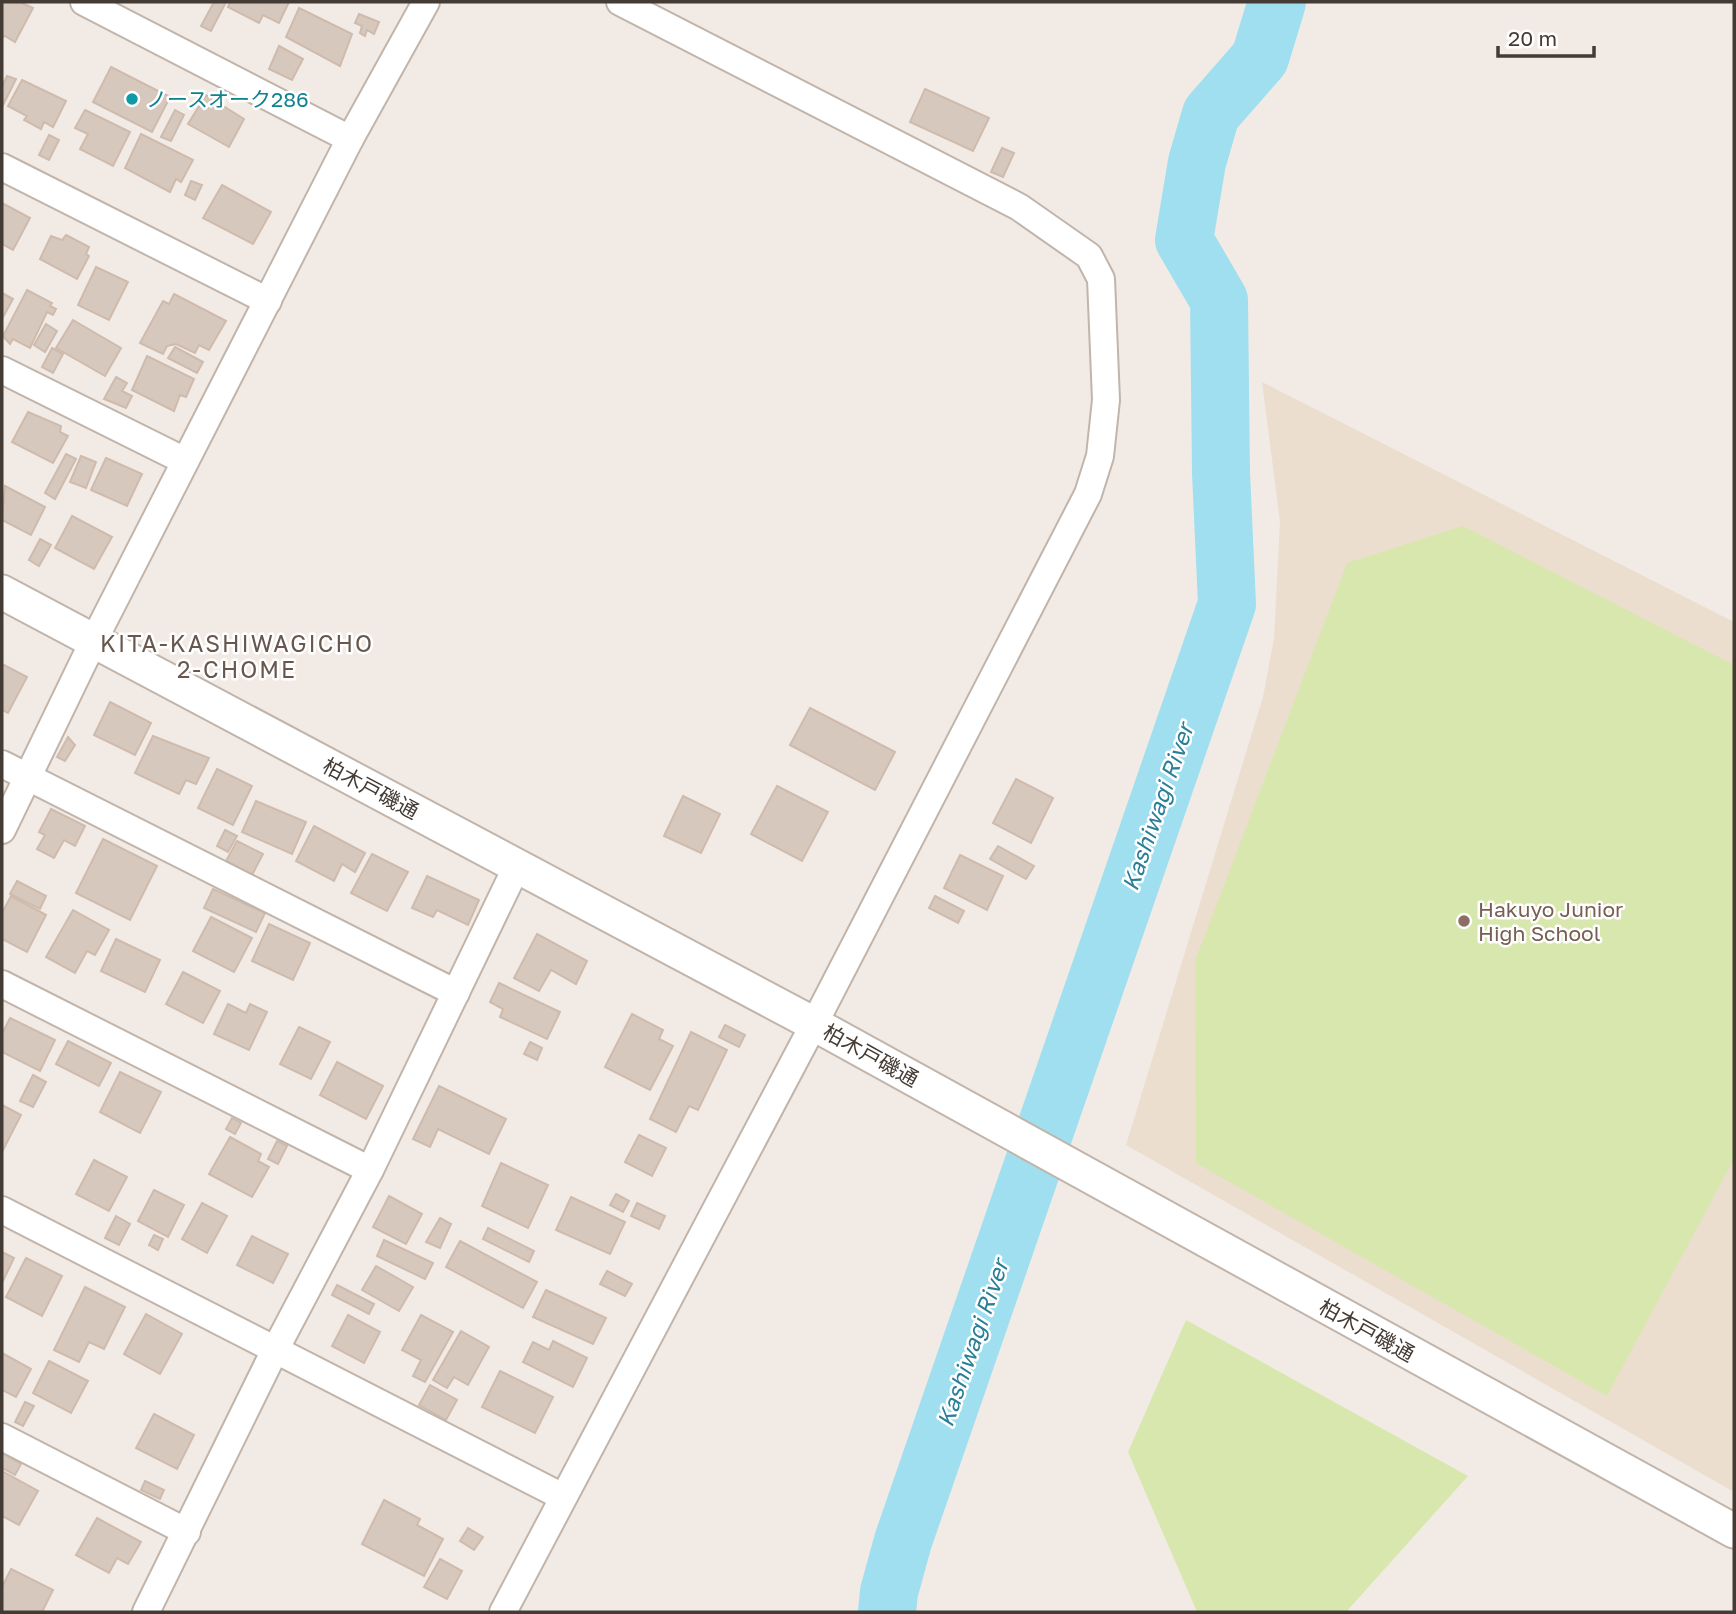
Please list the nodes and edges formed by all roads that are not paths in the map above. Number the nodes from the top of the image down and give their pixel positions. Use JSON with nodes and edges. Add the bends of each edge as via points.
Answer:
{"nodes":[{"id":1,"x":84,"y":2,"type":"edge"},
{"id":2,"x":426,"y":2,"type":"edge"},
{"id":3,"x":620,"y":2,"type":"edge"},
{"id":4,"x":350,"y":139,"type":"junction"},
{"id":5,"x":2,"y":167,"type":"edge"},
{"id":6,"x":268,"y":301,"type":"junction"},
{"id":7,"x":2,"y":370,"type":"edge"},
{"id":8,"x":185,"y":461,"type":"junction"},
{"id":9,"x":2,"y":592,"type":"edge"},
{"id":10,"x":94,"y":640,"type":"junction"},
{"id":11,"x":2,"y":764,"type":"edge"},
{"id":12,"x":28,"y":778,"type":"junction"},
{"id":13,"x":2,"y":830,"type":"edge"},
{"id":14,"x":517,"y":866,"type":"junction"},
{"id":15,"x":2,"y":984,"type":"edge"},
{"id":16,"x":456,"y":993,"type":"junction"},
{"id":17,"x":814,"y":1024,"type":"junction"},
{"id":18,"x":370,"y":1170,"type":"junction"},
{"id":19,"x":2,"y":1210,"type":"edge"},
{"id":20,"x":274,"y":1352,"type":"junction"},
{"id":21,"x":2,"y":1437,"type":"edge"},
{"id":22,"x":564,"y":1497,"type":"junction"},
{"id":23,"x":1734,"y":1531,"type":"edge"},
{"id":24,"x":187,"y":1532,"type":"junction"},
{"id":25,"x":146,"y":1612,"type":"edge"},
{"id":26,"x":503,"y":1612,"type":"edge"}],
"edges":[{"from":1,"to":4,"type":"street"},
{"from":2,"to":4,"type":"street"},
{"from":3,"to":17,"type":"street","via":[[1019,206],[1089,256],[1101,279],[1106,400],[1100,456],[1088,494]]},
{"from":4,"to":6,"type":"street"},
{"from":5,"to":6,"type":"street"},
{"from":6,"to":8,"type":"street"},
{"from":7,"to":8,"type":"street"},
{"from":8,"to":10,"type":"street"},
{"from":9,"to":10,"type":"street","name":"柏木戸磯通"},
{"from":10,"to":12,"type":"street"},
{"from":10,"to":14,"type":"street","name":"柏木戸磯通"},
{"from":11,"to":12,"type":"street"},
{"from":12,"to":13,"type":"street"},
{"from":12,"to":16,"type":"street"},
{"from":14,"to":16,"type":"street"},
{"from":14,"to":17,"type":"street","name":"柏木戸磯通"},
{"from":15,"to":18,"type":"street"},
{"from":16,"to":18,"type":"street"},
{"from":17,"to":22,"type":"street"},
{"from":17,"to":23,"type":"street","name":"柏木戸磯通"},
{"from":18,"to":20,"type":"street"},
{"from":19,"to":20,"type":"street"},
{"from":20,"to":22,"type":"street"},
{"from":20,"to":24,"type":"street"},
{"from":21,"to":24,"type":"street"},
{"from":22,"to":26,"type":"street"},
{"from":24,"to":25,"type":"street"}]}
